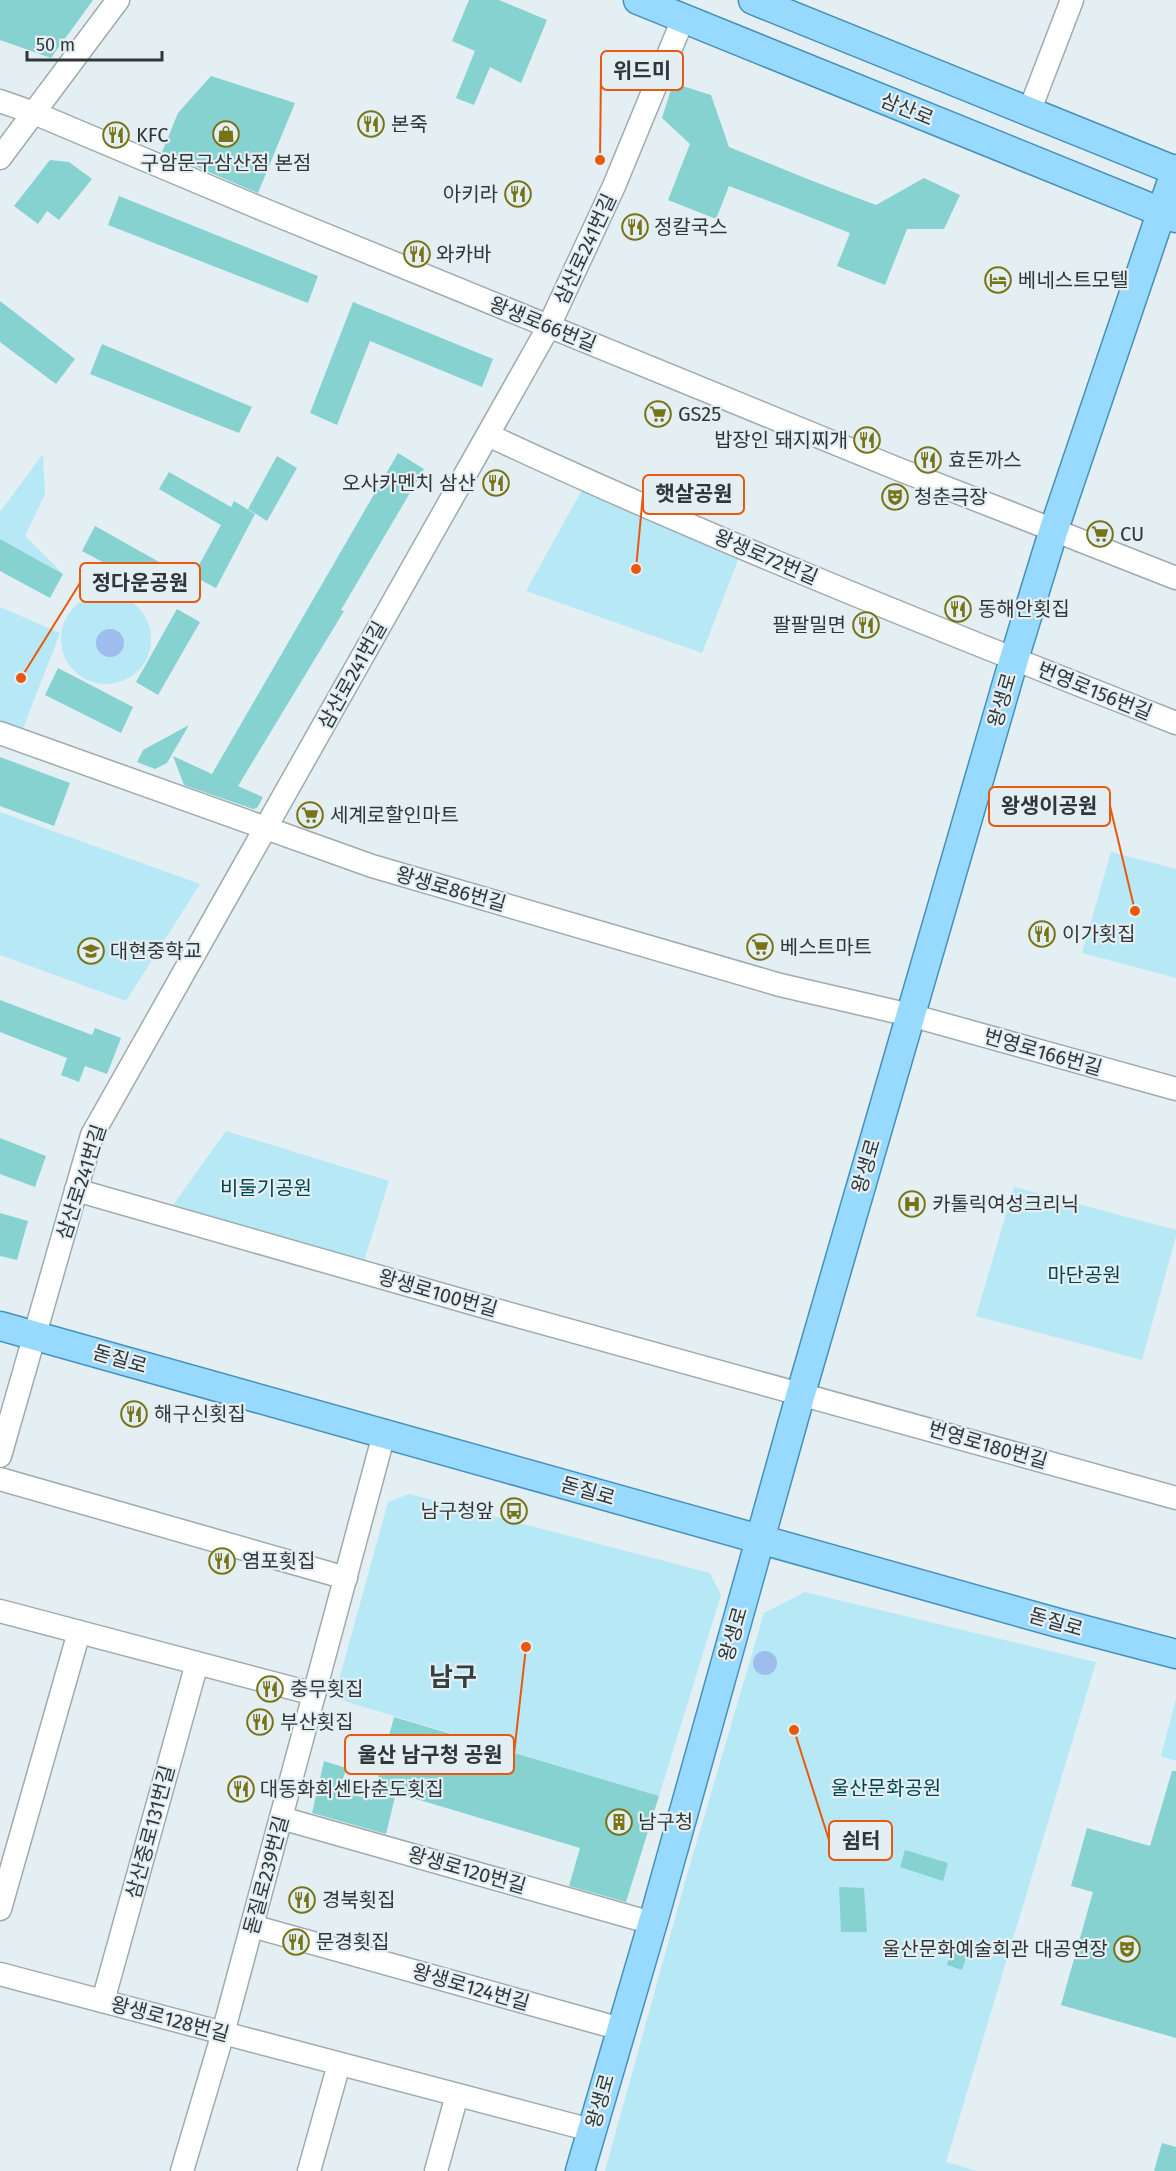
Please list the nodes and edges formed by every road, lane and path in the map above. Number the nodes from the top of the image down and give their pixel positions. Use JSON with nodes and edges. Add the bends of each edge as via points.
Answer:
{"nodes":[{"id":1,"x":118,"y":0,"type":"edge"},
{"id":2,"x":638,"y":0,"type":"edge"},
{"id":3,"x":753,"y":0,"type":"edge"},
{"id":4,"x":1072,"y":0,"type":"edge"},
{"id":5,"x":683,"y":19,"type":"junction"},
{"id":6,"x":0,"y":101,"type":"edge"},
{"id":7,"x":34,"y":112,"type":"junction"},
{"id":8,"x":1029,"y":112,"type":"junction"},
{"id":9,"x":0,"y":158,"type":"edge"},
{"id":10,"x":1176,"y":170,"type":"edge"},
{"id":11,"x":1169,"y":215,"type":"edge"},
{"id":12,"x":549,"y":326,"type":"junction"},
{"id":13,"x":488,"y":435,"type":"junction"},
{"id":14,"x":1054,"y":529,"type":"junction"},
{"id":15,"x":1176,"y":578,"type":"edge"},
{"id":16,"x":1014,"y":659,"type":"junction"},
{"id":17,"x":1176,"y":723,"type":"edge"},
{"id":18,"x":0,"y":734,"type":"edge"},
{"id":19,"x":266,"y":828,"type":"junction"},
{"id":20,"x":910,"y":1015,"type":"junction"},
{"id":21,"x":1176,"y":1089,"type":"edge"},
{"id":22,"x":76,"y":1190,"type":"junction"},
{"id":23,"x":0,"y":1326,"type":"edge"},
{"id":24,"x":33,"y":1335,"type":"junction"},
{"id":25,"x":801,"y":1393,"type":"junction"},
{"id":26,"x":384,"y":1434,"type":"junction"},
{"id":27,"x":0,"y":1456,"type":"edge"},
{"id":28,"x":0,"y":1479,"type":"edge"},
{"id":29,"x":1176,"y":1498,"type":"edge"},
{"id":30,"x":759,"y":1539,"type":"junction"},
{"id":31,"x":346,"y":1578,"type":"junction"},
{"id":32,"x":0,"y":1611,"type":"edge"},
{"id":33,"x":79,"y":1632,"type":"junction"},
{"id":34,"x":1176,"y":1654,"type":"edge"},
{"id":35,"x":197,"y":1663,"type":"junction"},
{"id":36,"x":314,"y":1694,"type":"junction"},
{"id":37,"x":281,"y":1818,"type":"junction"},
{"id":38,"x":0,"y":1909,"type":"edge"},
{"id":39,"x":652,"y":1923,"type":"junction"},
{"id":40,"x":252,"y":1926,"type":"junction"},
{"id":41,"x":0,"y":1974,"type":"edge"},
{"id":42,"x":103,"y":2001,"type":"junction"},
{"id":43,"x":621,"y":2029,"type":"junction"},
{"id":44,"x":223,"y":2033,"type":"junction"},
{"id":45,"x":339,"y":2064,"type":"junction"},
{"id":46,"x":457,"y":2095,"type":"junction"},
{"id":47,"x":591,"y":2130,"type":"junction"},
{"id":48,"x":182,"y":2171,"type":"edge"},
{"id":49,"x":309,"y":2171,"type":"edge"},
{"id":50,"x":436,"y":2171,"type":"edge"},
{"id":51,"x":580,"y":2171,"type":"edge"}],
"edges":[{"from":1,"to":7,"type":"street"},
{"from":2,"to":5,"type":"main road","name":"삼산로"},
{"from":3,"to":8,"type":"main road"},
{"from":4,"to":8,"type":"street"},
{"from":5,"to":11,"type":"main road","name":"삼산로"},
{"from":5,"to":12,"type":"street","name":"삼산로241번길","via":[[614,186]]},
{"from":6,"to":7,"type":"street","name":"왕생로66번길"},
{"from":7,"to":9,"type":"street"},
{"from":7,"to":12,"type":"street","name":"왕생로66번길"},
{"from":8,"to":10,"type":"main road"},
{"from":10,"to":11,"type":"main road","name":"왕생로"},
{"from":11,"to":14,"type":"main road","name":"왕생로"},
{"from":12,"to":13,"type":"street","name":"삼산로241번길"},
{"from":12,"to":14,"type":"street","name":"왕생로66번길"},
{"from":13,"to":16,"type":"street","name":"왕생로72번길","via":[[887,609]]},
{"from":13,"to":19,"type":"street","name":"삼산로241번길"},
{"from":14,"to":15,"type":"street","name":"왕생로66번길"},
{"from":14,"to":16,"type":"main road","name":"왕생로"},
{"from":16,"to":17,"type":"street","name":"번영로156번길"},
{"from":16,"to":20,"type":"main road","name":"왕생로"},
{"from":18,"to":19,"type":"street","name":"왕생로86번길"},
{"from":19,"to":20,"type":"street","name":"왕생로86번길","via":[[372,866],[768,982]]},
{"from":19,"to":22,"type":"street","name":"삼산로241번길","via":[[92,1135]]},
{"from":20,"to":21,"type":"street","name":"번영로166번길"},
{"from":20,"to":25,"type":"main road","name":"왕생로"},
{"from":22,"to":24,"type":"street","name":"삼산로241번길"},
{"from":22,"to":25,"type":"street","name":"왕생로100번길"},
{"from":23,"to":24,"type":"main road","name":"돋질로"},
{"from":24,"to":26,"type":"main road","name":"돋질로"},
{"from":24,"to":27,"type":"street","name":"삼산로241번길"},
{"from":25,"to":29,"type":"street","name":"번영로180번길"},
{"from":25,"to":30,"type":"main road","name":"왕생로"},
{"from":26,"to":30,"type":"main road","name":"돋질로"},
{"from":26,"to":31,"type":"street","name":"돋질로239번길"},
{"from":28,"to":31,"type":"street"},
{"from":30,"to":34,"type":"main road","name":"돋질로"},
{"from":30,"to":39,"type":"main road","name":"왕생로"},
{"from":31,"to":36,"type":"street","name":"돋질로239번길"},
{"from":32,"to":33,"type":"street"},
{"from":33,"to":35,"type":"street"},
{"from":33,"to":38,"type":"street"},
{"from":35,"to":36,"type":"street"},
{"from":35,"to":42,"type":"street","name":"삼산중로131번길"},
{"from":36,"to":37,"type":"street","name":"돋질로239번길"},
{"from":37,"to":39,"type":"street","name":"왕생로120번길"},
{"from":37,"to":40,"type":"street","name":"돋질로239번길"},
{"from":39,"to":43,"type":"main road","name":"왕생로"},
{"from":40,"to":43,"type":"street","name":"왕생로124번길"},
{"from":40,"to":44,"type":"street","name":"돋질로239번길"},
{"from":41,"to":42,"type":"street","name":"왕생로128번길"},
{"from":42,"to":44,"type":"street","name":"왕생로128번길"},
{"from":43,"to":47,"type":"main road","name":"왕생로"},
{"from":44,"to":45,"type":"street","name":"왕생로128번길"},
{"from":44,"to":48,"type":"street","name":"돋질로239번길"},
{"from":45,"to":46,"type":"street","name":"왕생로128번길"},
{"from":45,"to":49,"type":"street"},
{"from":46,"to":47,"type":"street","name":"왕생로128번길"},
{"from":46,"to":50,"type":"street"},
{"from":47,"to":51,"type":"main road","name":"왕생로"}]}
